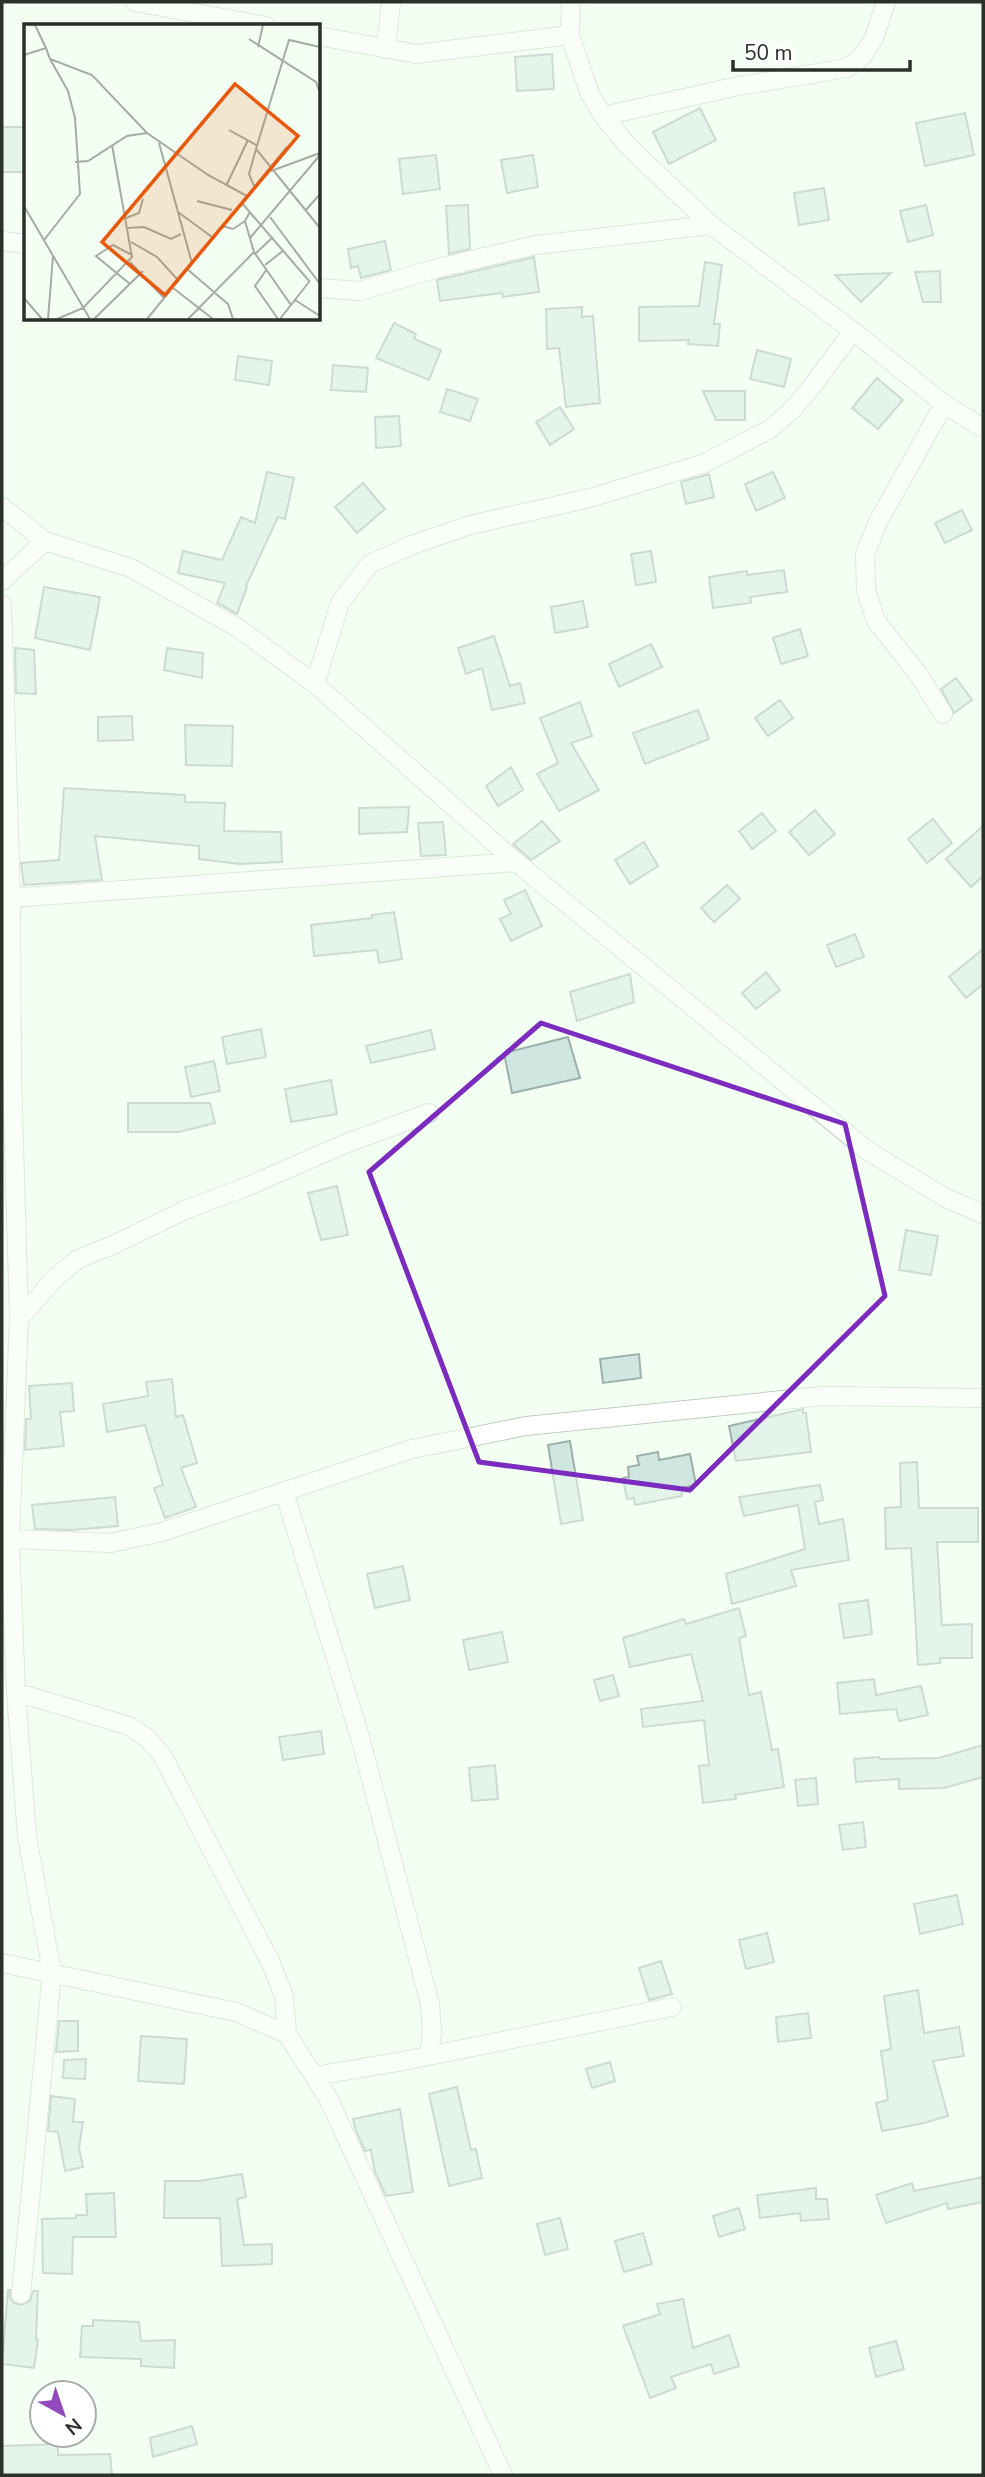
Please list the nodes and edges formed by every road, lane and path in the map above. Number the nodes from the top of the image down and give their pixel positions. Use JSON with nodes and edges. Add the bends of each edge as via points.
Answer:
{"nodes":[{"id":1,"x":135,"y":2,"type":"edge"},
{"id":2,"x":391,"y":2,"type":"edge"},
{"id":3,"x":571,"y":2,"type":"edge"},
{"id":4,"x":886,"y":2,"type":"edge"},
{"id":5,"x":255,"y":24,"type":"edge"},
{"id":6,"x":570,"y":35,"type":"junction"},
{"id":7,"x":320,"y":36,"type":"edge"},
{"id":8,"x":386,"y":49,"type":"junction"},
{"id":9,"x":603,"y":116,"type":"junction"},
{"id":10,"x":711,"y":225,"type":"junction"},
{"id":11,"x":2,"y":241,"type":"edge"},
{"id":12,"x":24,"y":244,"type":"edge"},
{"id":13,"x":320,"y":288,"type":"edge"},
{"id":14,"x":853,"y":331,"type":"junction"},
{"id":15,"x":944,"y":404,"type":"junction"},
{"id":16,"x":983,"y":428,"type":"edge"},
{"id":17,"x":2,"y":507,"type":"edge"},
{"id":18,"x":45,"y":541,"type":"junction"},
{"id":19,"x":2,"y":581,"type":"edge"},
{"id":20,"x":2,"y":605,"type":"edge"},
{"id":21,"x":315,"y":684,"type":"junction"},
{"id":22,"x":943,"y":714,"type":"dead end"},
{"id":23,"x":516,"y":862,"type":"junction"},
{"id":24,"x":11,"y":898,"type":"junction"},
{"id":25,"x":7,"y":1075,"type":"edge"},
{"id":26,"x":429,"y":1113,"type":"dead end"},
{"id":27,"x":983,"y":1214,"type":"edge"},
{"id":28,"x":19,"y":1319,"type":"junction"},
{"id":29,"x":983,"y":1398,"type":"edge"},
{"id":30,"x":7,"y":1434,"type":"edge"},
{"id":31,"x":284,"y":1491,"type":"junction"},
{"id":32,"x":10,"y":1539,"type":"junction"},
{"id":33,"x":16,"y":1692,"type":"junction"},
{"id":34,"x":2,"y":1963,"type":"edge"},
{"id":35,"x":52,"y":1972,"type":"junction"},
{"id":36,"x":672,"y":2007,"type":"dead end"},
{"id":37,"x":287,"y":2034,"type":"junction"},
{"id":38,"x":429,"y":2055,"type":"junction"},
{"id":39,"x":315,"y":2076,"type":"junction"},
{"id":40,"x":21,"y":2294,"type":"dead end"},
{"id":41,"x":503,"y":2475,"type":"edge"}],
"edges":[{"from":1,"to":5,"type":"street"},
{"from":2,"to":8,"type":"street"},
{"from":3,"to":6,"type":"street"},
{"from":4,"to":9,"type":"street","via":[[874,38],[862,57],[847,68]]},
{"from":6,"to":8,"type":"street","via":[[416,54]]},
{"from":6,"to":9,"type":"street","via":[[590,94]]},
{"from":7,"to":8,"type":"street"},
{"from":9,"to":10,"type":"street"},
{"from":10,"to":13,"type":"street","via":[[536,245],[360,291]]},
{"from":10,"to":14,"type":"street"},
{"from":11,"to":12,"type":"street"},
{"from":14,"to":15,"type":"street"},
{"from":14,"to":21,"type":"street","via":[[791,411],[770,429],[705,463],[590,498],[470,525],[370,564],[340,603]]},
{"from":15,"to":16,"type":"street"},
{"from":15,"to":22,"type":"street","via":[[865,554],[866,590],[876,621]]},
{"from":17,"to":18,"type":"street"},
{"from":18,"to":19,"type":"street"},
{"from":18,"to":21,"type":"street","via":[[131,568],[160,583],[238,628]]},
{"from":20,"to":24,"type":"street"},
{"from":21,"to":23,"type":"street"},
{"from":23,"to":24,"type":"street"},
{"from":23,"to":27,"type":"street","via":[[868,1151],[946,1198]]},
{"from":24,"to":25,"type":"street"},
{"from":25,"to":28,"type":"street"},
{"from":26,"to":28,"type":"street","via":[[346,1143],[78,1259]]},
{"from":28,"to":30,"type":"street"},
{"from":29,"to":31,"type":"street","via":[[822,1396],[526,1426],[412,1448]]},
{"from":30,"to":32,"type":"street"},
{"from":31,"to":32,"type":"street","via":[[162,1532],[111,1543]]},
{"from":31,"to":38,"type":"street","via":[[359,1737],[430,2004]]},
{"from":32,"to":33,"type":"street"},
{"from":33,"to":35,"type":"street","via":[[27,1836]]},
{"from":33,"to":37,"type":"street","via":[[129,1726],[162,1755],[270,1961],[284,1996]]},
{"from":34,"to":35,"type":"street"},
{"from":35,"to":37,"type":"street","via":[[236,2012]]},
{"from":35,"to":40,"type":"street"},
{"from":36,"to":38,"type":"street"},
{"from":37,"to":39,"type":"street"},
{"from":38,"to":39,"type":"street"},
{"from":39,"to":41,"type":"street"}]}
